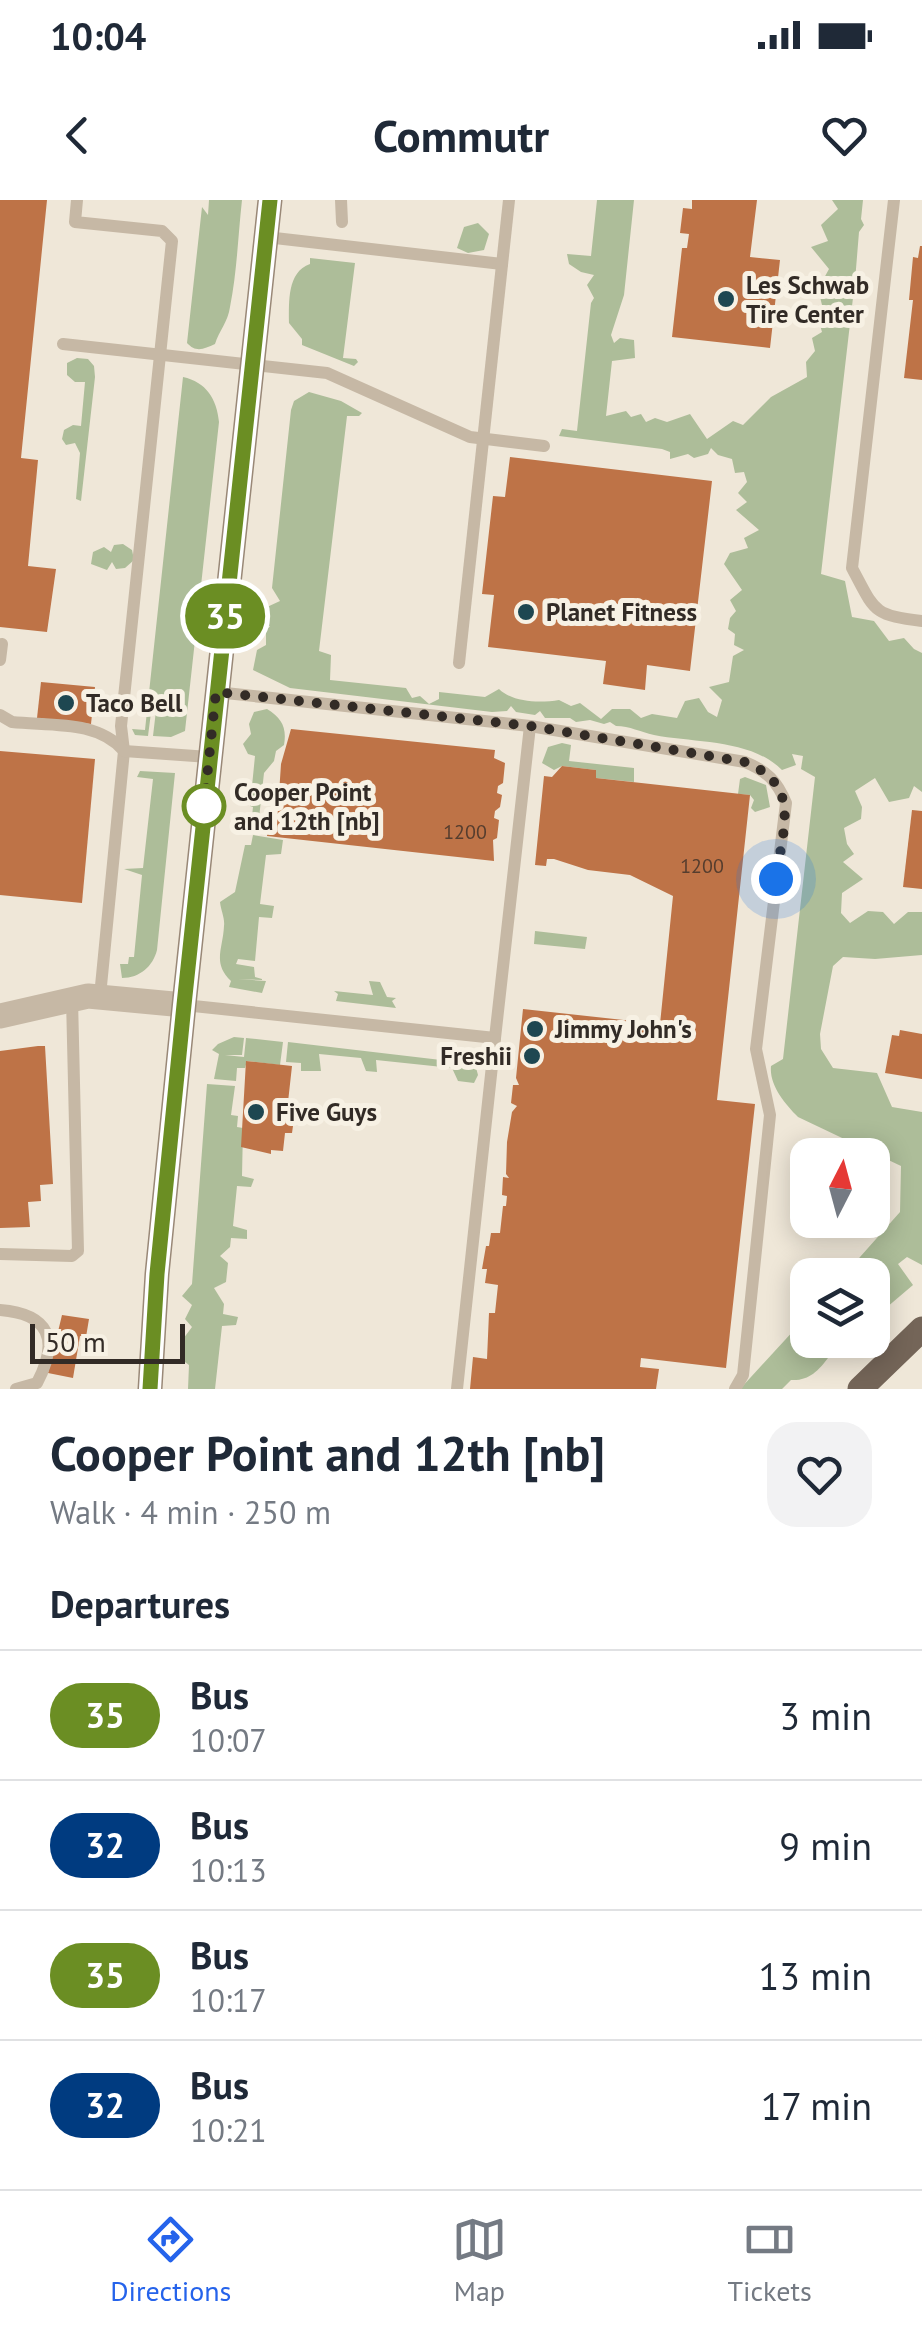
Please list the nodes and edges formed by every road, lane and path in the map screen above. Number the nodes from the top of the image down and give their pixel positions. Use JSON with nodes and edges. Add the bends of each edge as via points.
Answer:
{"nodes":[{"id":1,"x":77,"y":200,"type":"edge"},
{"id":2,"x":270,"y":200,"type":"edge"},
{"id":3,"x":341,"y":200,"type":"edge"},
{"id":4,"x":509,"y":200,"type":"edge"},
{"id":5,"x":894,"y":200,"type":"edge"},
{"id":6,"x":342,"y":222,"type":"dead end"},
{"id":7,"x":266,"y":237,"type":"junction"},
{"id":8,"x":502,"y":264,"type":"junction"},
{"id":9,"x":63,"y":344,"type":"dead end"},
{"id":10,"x":160,"y":355,"type":"junction"},
{"id":11,"x":252,"y":365,"type":"junction"},
{"id":12,"x":483,"y":438,"type":"junction"},
{"id":13,"x":544,"y":446,"type":"dead end"},
{"id":14,"x":922,"y":621,"type":"edge"},
{"id":15,"x":2,"y":644,"type":"edge"},
{"id":16,"x":0,"y":660,"type":"edge"},
{"id":17,"x":459,"y":663,"type":"dead end"},
{"id":18,"x":216,"y":692,"type":"junction"},
{"id":19,"x":0,"y":716,"type":"edge"},
{"id":20,"x":530,"y":726,"type":"junction"},
{"id":21,"x":124,"y":751,"type":"junction"},
{"id":22,"x":209,"y":757,"type":"junction"},
{"id":23,"x":100,"y":996,"type":"junction"},
{"id":24,"x":72,"y":999,"type":"junction"},
{"id":25,"x":184,"y":1005,"type":"junction"},
{"id":26,"x":0,"y":1016,"type":"edge"},
{"id":27,"x":495,"y":1038,"type":"junction"},
{"id":28,"x":0,"y":1254,"type":"edge"},
{"id":29,"x":0,"y":1310,"type":"edge"},
{"id":30,"x":922,"y":1330,"type":"edge"},
{"id":31,"x":16,"y":1389,"type":"edge"},
{"id":32,"x":150,"y":1389,"type":"edge"},
{"id":33,"x":457,"y":1389,"type":"edge"},
{"id":34,"x":735,"y":1389,"type":"edge"},
{"id":35,"x":860,"y":1389,"type":"edge"}],
"edges":[{"from":1,"to":10,"type":"lane","via":[[75,222],[162,231],[172,240]]},
{"from":2,"to":7,"type":"main road"},
{"from":3,"to":6,"type":"lane"},
{"from":4,"to":8,"type":"lane"},
{"from":5,"to":14,"type":"lane","via":[[852,568],[873,607],[888,617]]},
{"from":7,"to":8,"type":"lane"},
{"from":7,"to":11,"type":"main road"},
{"from":8,"to":12,"type":"lane"},
{"from":9,"to":10,"type":"lane"},
{"from":10,"to":11,"type":"lane"},
{"from":10,"to":21,"type":"lane","via":[[121,726]]},
{"from":11,"to":12,"type":"lane","via":[[327,373]]},
{"from":11,"to":18,"type":"main road"},
{"from":12,"to":13,"type":"lane"},
{"from":12,"to":17,"type":"lane"},
{"from":15,"to":16,"type":"lane"},
{"from":18,"to":20,"type":"lane"},
{"from":18,"to":22,"type":"main road"},
{"from":19,"to":21,"type":"lane","via":[[98,730]]},
{"from":20,"to":27,"type":"lane"},
{"from":20,"to":34,"type":"lane","via":[[745,762],[778,784],[786,803],[756,1049],[770,1115],[743,1375]]},
{"from":21,"to":22,"type":"lane"},
{"from":21,"to":23,"type":"lane"},
{"from":22,"to":25,"type":"main road"},
{"from":23,"to":24,"type":"street"},
{"from":23,"to":25,"type":"street"},
{"from":24,"to":26,"type":"street"},
{"from":24,"to":28,"type":"lane","via":[[78,1251]]},
{"from":25,"to":27,"type":"lane"},
{"from":25,"to":32,"type":"main road"},
{"from":27,"to":33,"type":"lane"},
{"from":29,"to":31,"type":"lane","via":[[34,1316],[45,1327],[46,1364],[37,1382]]},
{"from":30,"to":35,"type":"main road"}]}
